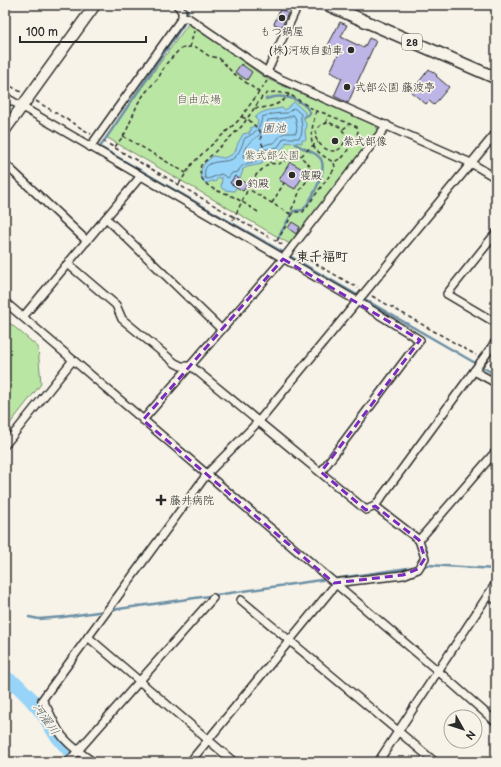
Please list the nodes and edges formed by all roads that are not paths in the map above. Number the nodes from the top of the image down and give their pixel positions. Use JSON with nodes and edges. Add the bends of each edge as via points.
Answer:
{"nodes":[{"id":1,"x":177,"y":5,"type":"edge"},
{"id":2,"x":298,"y":5,"type":"edge"},
{"id":3,"x":328,"y":5,"type":"edge"},
{"id":4,"x":493,"y":5,"type":"edge"},
{"id":5,"x":93,"y":6,"type":"edge"},
{"id":6,"x":496,"y":7,"type":"edge"},
{"id":7,"x":182,"y":18,"type":"junction"},
{"id":8,"x":269,"y":73,"type":"junction"},
{"id":9,"x":496,"y":78,"type":"edge"},
{"id":10,"x":5,"y":97,"type":"edge"},
{"id":11,"x":21,"y":107,"type":"junction"},
{"id":12,"x":387,"y":125,"type":"junction"},
{"id":13,"x":5,"y":130,"type":"edge"},
{"id":14,"x":496,"y":133,"type":"edge"},
{"id":15,"x":90,"y":146,"type":"junction"},
{"id":16,"x":471,"y":163,"type":"junction"},
{"id":17,"x":5,"y":164,"type":"edge"},
{"id":18,"x":140,"y":176,"type":"junction"},
{"id":19,"x":496,"y":178,"type":"edge"},
{"id":20,"x":106,"y":218,"type":"junction"},
{"id":21,"x":496,"y":233,"type":"edge"},
{"id":22,"x":87,"y":241,"type":"junction"},
{"id":23,"x":283,"y":259,"type":"junction"},
{"id":24,"x":68,"y":264,"type":"junction"},
{"id":25,"x":357,"y":301,"type":"junction"},
{"id":26,"x":5,"y":302,"type":"edge"},
{"id":27,"x":22,"y":317,"type":"junction"},
{"id":28,"x":496,"y":323,"type":"edge"},
{"id":29,"x":221,"y":329,"type":"junction"},
{"id":30,"x":496,"y":341,"type":"edge"},
{"id":31,"x":73,"y":360,"type":"junction"},
{"id":32,"x":190,"y":366,"type":"junction"},
{"id":33,"x":474,"y":371,"type":"junction"},
{"id":34,"x":496,"y":384,"type":"edge"},
{"id":35,"x":143,"y":420,"type":"junction"},
{"id":36,"x":258,"y":422,"type":"junction"},
{"id":37,"x":5,"y":445,"type":"edge"},
{"id":38,"x":496,"y":451,"type":"edge"},
{"id":39,"x":320,"y":472,"type":"junction"},
{"id":40,"x":208,"y":474,"type":"junction"},
{"id":41,"x":375,"y":506,"type":"junction"},
{"id":42,"x":419,"y":540,"type":"junction"},
{"id":43,"x":335,"y":583,"type":"junction"},
{"id":44,"x":496,"y":583,"type":"edge"},
{"id":45,"x":488,"y":594,"type":"junction"},
{"id":46,"x":213,"y":598,"type":"dead end"},
{"id":47,"x":241,"y":600,"type":"dead end"},
{"id":48,"x":496,"y":600,"type":"edge"},
{"id":49,"x":88,"y":637,"type":"junction"},
{"id":50,"x":290,"y":641,"type":"junction"},
{"id":51,"x":438,"y":671,"type":"junction"},
{"id":52,"x":139,"y":682,"type":"junction"},
{"id":53,"x":496,"y":722,"type":"edge"},
{"id":54,"x":398,"y":732,"type":"junction"},
{"id":55,"x":208,"y":740,"type":"junction"},
{"id":56,"x":78,"y":750,"type":"junction"},
{"id":57,"x":381,"y":761,"type":"edge"},
{"id":58,"x":68,"y":762,"type":"edge"},
{"id":59,"x":93,"y":762,"type":"edge"},
{"id":60,"x":190,"y":762,"type":"edge"},
{"id":61,"x":234,"y":762,"type":"edge"},
{"id":62,"x":435,"y":762,"type":"edge"}],
"edges":[{"from":1,"to":7,"type":"street","via":[[182,11]]},
{"from":2,"to":8,"type":"street"},
{"from":3,"to":9,"type":"main road","number":"28"},
{"from":4,"to":6,"type":"street"},
{"from":5,"to":11,"type":"street"},
{"from":7,"to":8,"type":"street","via":[[188,18]]},
{"from":7,"to":15,"type":"street"},
{"from":8,"to":12,"type":"street"},
{"from":10,"to":11,"type":"street"},
{"from":11,"to":13,"type":"street"},
{"from":11,"to":15,"type":"street"},
{"from":12,"to":16,"type":"street"},
{"from":12,"to":23,"type":"street"},
{"from":14,"to":16,"type":"street"},
{"from":15,"to":18,"type":"street"},
{"from":16,"to":19,"type":"street"},
{"from":16,"to":25,"type":"street"},
{"from":17,"to":22,"type":"street"},
{"from":18,"to":20,"type":"street"},
{"from":18,"to":23,"type":"street"},
{"from":20,"to":22,"type":"street"},
{"from":20,"to":29,"type":"street"},
{"from":21,"to":28,"type":"street","via":[[447,294]]},
{"from":22,"to":24,"type":"street"},
{"from":23,"to":25,"type":"street"},
{"from":23,"to":29,"type":"street"},
{"from":24,"to":27,"type":"street"},
{"from":24,"to":32,"type":"street","via":[[116,305],[122,319],[175,364]]},
{"from":25,"to":36,"type":"street"},
{"from":25,"to":39,"type":"street","via":[[420,340]]},
{"from":26,"to":27,"type":"street"},
{"from":27,"to":31,"type":"street"},
{"from":29,"to":32,"type":"street"},
{"from":30,"to":33,"type":"street"},
{"from":31,"to":35,"type":"street"},
{"from":31,"to":37,"type":"street"},
{"from":32,"to":35,"type":"street"},
{"from":32,"to":36,"type":"street"},
{"from":33,"to":34,"type":"street"},
{"from":33,"to":41,"type":"street"},
{"from":35,"to":40,"type":"street"},
{"from":36,"to":39,"type":"street"},
{"from":36,"to":40,"type":"street"},
{"from":38,"to":42,"type":"street"},
{"from":39,"to":41,"type":"street","via":[[366,510]]},
{"from":40,"to":43,"type":"street"},
{"from":40,"to":49,"type":"street"},
{"from":41,"to":42,"type":"street"},
{"from":42,"to":43,"type":"street","via":[[425,558],[418,569],[404,575]]},
{"from":43,"to":50,"type":"street"},
{"from":43,"to":51,"type":"street"},
{"from":44,"to":45,"type":"street"},
{"from":45,"to":48,"type":"street"},
{"from":45,"to":51,"type":"street"},
{"from":46,"to":52,"type":"street"},
{"from":47,"to":50,"type":"street"},
{"from":49,"to":52,"type":"street"},
{"from":49,"to":56,"type":"street","via":[[42,700],[61,735]]},
{"from":50,"to":54,"type":"street"},
{"from":50,"to":55,"type":"street"},
{"from":51,"to":53,"type":"street"},
{"from":51,"to":54,"type":"street"},
{"from":52,"to":55,"type":"street"},
{"from":52,"to":56,"type":"street"},
{"from":54,"to":57,"type":"street"},
{"from":54,"to":62,"type":"street"},
{"from":55,"to":60,"type":"street"},
{"from":55,"to":61,"type":"street"},
{"from":56,"to":58,"type":"street"},
{"from":56,"to":59,"type":"street"}]}
